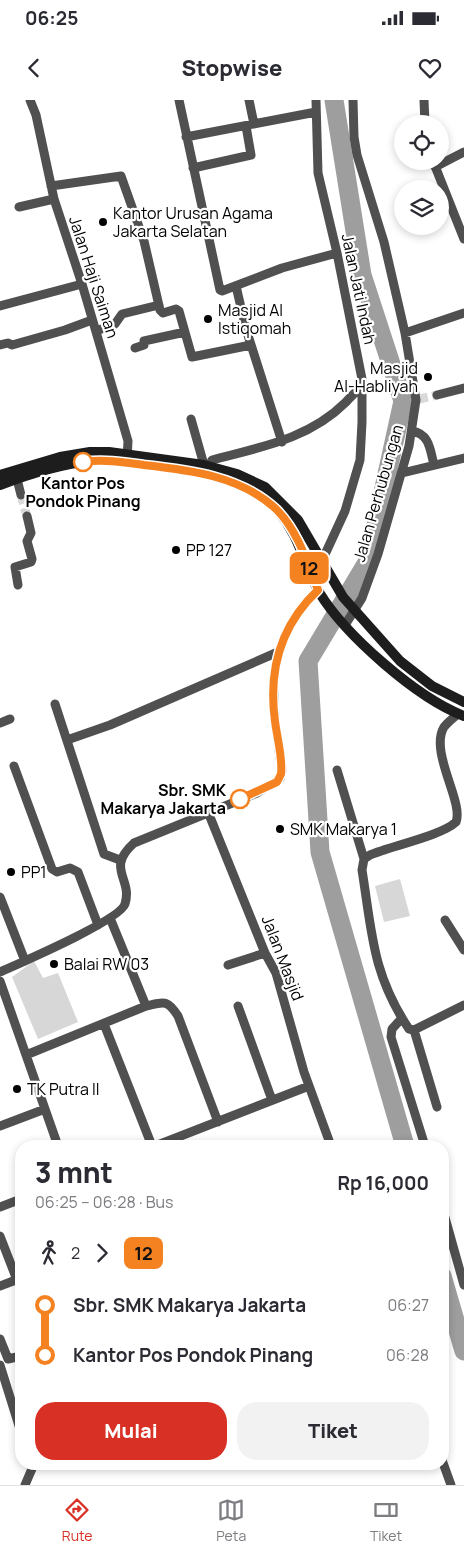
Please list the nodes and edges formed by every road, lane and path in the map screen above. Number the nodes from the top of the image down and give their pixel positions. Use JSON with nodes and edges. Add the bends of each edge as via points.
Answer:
{"nodes":[{"id":1,"x":30,"y":100,"type":"edge"},
{"id":2,"x":179,"y":100,"type":"edge"},
{"id":3,"x":249,"y":100,"type":"edge"},
{"id":4,"x":316,"y":100,"type":"edge"},
{"id":5,"x":353,"y":100,"type":"edge"},
{"id":6,"x":424,"y":100,"type":"edge"},
{"id":7,"x":316,"y":112,"type":"junction"},
{"id":8,"x":425,"y":115,"type":"edge"},
{"id":9,"x":250,"y":125,"type":"junction"},
{"id":10,"x":186,"y":137,"type":"junction"},
{"id":11,"x":464,"y":152,"type":"edge"},
{"id":12,"x":449,"y":158,"type":"edge"},
{"id":13,"x":193,"y":168,"type":"junction"},
{"id":14,"x":436,"y":170,"type":"edge"},
{"id":15,"x":51,"y":186,"type":"junction"},
{"id":16,"x":54,"y":199,"type":"junction"},
{"id":17,"x":19,"y":207,"type":"dead end"},
{"id":18,"x":464,"y":239,"type":"edge"},
{"id":19,"x":337,"y":253,"type":"junction"},
{"id":20,"x":82,"y":284,"type":"junction"},
{"id":21,"x":236,"y":286,"type":"junction"},
{"id":22,"x":159,"y":305,"type":"junction"},
{"id":23,"x":0,"y":306,"type":"edge"},
{"id":24,"x":464,"y":313,"type":"edge"},
{"id":25,"x":92,"y":320,"type":"junction"},
{"id":26,"x":96,"y":331,"type":"junction"},
{"id":27,"x":185,"y":332,"type":"junction"},
{"id":28,"x":405,"y":333,"type":"junction"},
{"id":29,"x":0,"y":344,"type":"edge"},
{"id":30,"x":251,"y":345,"type":"junction"},
{"id":31,"x":135,"y":348,"type":"dead end"},
{"id":32,"x":362,"y":384,"type":"junction"},
{"id":33,"x":464,"y":388,"type":"edge"},
{"id":34,"x":437,"y":395,"type":"tunnel mouth"},
{"id":35,"x":191,"y":419,"type":"dead end"},
{"id":36,"x":412,"y":431,"type":"junction"},
{"id":37,"x":282,"y":442,"type":"junction"},
{"id":38,"x":127,"y":458,"type":"junction"},
{"id":39,"x":464,"y":458,"type":"edge"},
{"id":40,"x":434,"y":465,"type":"junction"},
{"id":41,"x":206,"y":466,"type":"junction"},
{"id":42,"x":402,"y":473,"type":"junction"},
{"id":43,"x":0,"y":474,"type":"edge"},
{"id":44,"x":17,"y":479,"type":"junction"},
{"id":45,"x":0,"y":485,"type":"edge"},
{"id":46,"x":21,"y":495,"type":"tunnel mouth"},
{"id":47,"x":27,"y":516,"type":"tunnel mouth"},
{"id":48,"x":321,"y":563,"type":"junction"},
{"id":49,"x":18,"y":585,"type":"dead end"},
{"id":50,"x":318,"y":590,"type":"junction"},
{"id":51,"x":343,"y":597,"type":"junction"},
{"id":52,"x":328,"y":605,"type":"junction"},
{"id":53,"x":352,"y":609,"type":"junction"},
{"id":54,"x":344,"y":623,"type":"junction"},
{"id":55,"x":278,"y":652,"type":"junction"},
{"id":56,"x":464,"y":702,"type":"edge"},
{"id":57,"x":55,"y":704,"type":"dead end"},
{"id":58,"x":461,"y":715,"type":"edge"},
{"id":59,"x":10,"y":719,"type":"dead end"},
{"id":60,"x":0,"y":723,"type":"edge"},
{"id":61,"x":67,"y":740,"type":"junction"},
{"id":62,"x":14,"y":766,"type":"dead end"},
{"id":63,"x":337,"y":770,"type":"dead end"},
{"id":64,"x":208,"y":812,"type":"junction"},
{"id":65,"x":364,"y":859,"type":"junction"},
{"id":66,"x":120,"y":860,"type":"junction"},
{"id":67,"x":0,"y":897,"type":"edge"},
{"id":68,"x":110,"y":918,"type":"junction"},
{"id":69,"x":445,"y":920,"type":"dead end"},
{"id":70,"x":98,"y":925,"type":"junction"},
{"id":71,"x":464,"y":950,"type":"edge"},
{"id":72,"x":265,"y":953,"type":"junction"},
{"id":73,"x":25,"y":961,"type":"junction"},
{"id":74,"x":228,"y":965,"type":"dead end"},
{"id":75,"x":0,"y":972,"type":"edge"},
{"id":76,"x":0,"y":981,"type":"edge"},
{"id":77,"x":464,"y":1005,"type":"edge"},
{"id":78,"x":146,"y":1006,"type":"junction"},
{"id":79,"x":238,"y":1006,"type":"dead end"},
{"id":80,"x":402,"y":1018,"type":"junction"},
{"id":81,"x":104,"y":1024,"type":"junction"},
{"id":82,"x":414,"y":1030,"type":"junction"},
{"id":83,"x":26,"y":1055,"type":"junction"},
{"id":84,"x":309,"y":1086,"type":"junction"},
{"id":85,"x":272,"y":1100,"type":"junction"},
{"id":86,"x":437,"y":1107,"type":"dead end"},
{"id":87,"x":45,"y":1109,"type":"junction"},
{"id":88,"x":218,"y":1122,"type":"junction"},
{"id":89,"x":0,"y":1126,"type":"edge"},
{"id":90,"x":56,"y":1140,"type":"edge"},
{"id":91,"x":152,"y":1140,"type":"edge"},
{"id":92,"x":178,"y":1140,"type":"edge"},
{"id":93,"x":329,"y":1140,"type":"edge"},
{"id":94,"x":423,"y":1140,"type":"edge"},
{"id":95,"x":15,"y":1201,"type":"edge"},
{"id":96,"x":0,"y":1207,"type":"edge"},
{"id":97,"x":449,"y":1232,"type":"edge"},
{"id":98,"x":0,"y":1236,"type":"edge"},
{"id":99,"x":15,"y":1270,"type":"edge"},
{"id":100,"x":15,"y":1280,"type":"edge"},
{"id":101,"x":464,"y":1285,"type":"edge"},
{"id":102,"x":0,"y":1286,"type":"edge"},
{"id":103,"x":0,"y":1339,"type":"edge"},
{"id":104,"x":15,"y":1357,"type":"edge"},
{"id":105,"x":0,"y":1365,"type":"edge"},
{"id":106,"x":15,"y":1413,"type":"edge"},
{"id":107,"x":31,"y":1470,"type":"edge"},
{"id":108,"x":446,"y":1470,"type":"edge"},
{"id":109,"x":25,"y":1485,"type":"edge"},
{"id":110,"x":451,"y":1485,"type":"edge"}],
"edges":[{"from":1,"to":15,"type":"street","name":"Jalan Haji Saiman"},
{"from":2,"to":10,"type":"street"},
{"from":3,"to":9,"type":"street"},
{"from":4,"to":7,"type":"street","name":"Jalan Jati Indah"},
{"from":5,"to":28,"type":"street","name":"Jalan Perhubungan","via":[[358,155],[384,242]]},
{"from":6,"to":8,"type":"street"},
{"from":7,"to":9,"type":"street"},
{"from":7,"to":19,"type":"street","name":"Jalan Jati Indah","via":[[318,173]]},
{"from":9,"to":10,"type":"street"},
{"from":9,"to":13,"type":"street","via":[[251,155]]},
{"from":10,"to":13,"type":"street"},
{"from":11,"to":12,"type":"street"},
{"from":13,"to":21,"type":"street","via":[[220,290]]},
{"from":14,"to":18,"type":"street"},
{"from":15,"to":16,"type":"street","name":"Jalan Haji Saiman"},
{"from":15,"to":22,"type":"street","via":[[120,176],[144,241]]},
{"from":16,"to":17,"type":"street"},
{"from":16,"to":20,"type":"street","name":"Jalan Haji Saiman"},
{"from":19,"to":21,"type":"street","via":[[282,268]]},
{"from":19,"to":32,"type":"street","name":"Jalan Jati Indah"},
{"from":20,"to":23,"type":"street"},
{"from":20,"to":25,"type":"street","name":"Jalan Haji Saiman"},
{"from":21,"to":30,"type":"street"},
{"from":22,"to":26,"type":"street","via":[[122,314],[115,324]]},
{"from":22,"to":27,"type":"street","via":[[163,313],[178,310]]},
{"from":24,"to":28,"type":"street"},
{"from":25,"to":26,"type":"street","name":"Jalan Haji Saiman"},
{"from":25,"to":29,"type":"street","via":[[12,345]]},
{"from":26,"to":38,"type":"street","name":"Jalan Haji Saiman","via":[[128,441]]},
{"from":27,"to":30,"type":"street","via":[[193,357]]},
{"from":27,"to":31,"type":"street","via":[[144,341],[144,345]]},
{"from":28,"to":36,"type":"street","name":"Jalan Perhubungan","via":[[418,400]]},
{"from":30,"to":37,"type":"street"},
{"from":32,"to":37,"type":"street","via":[[331,417]]},
{"from":32,"to":48,"type":"street","name":"Jalan Jati Indah","via":[[360,460],[345,511]]},
{"from":33,"to":34,"type":"street"},
{"from":35,"to":41,"type":"street"},
{"from":36,"to":40,"type":"street","via":[[426,438]]},
{"from":36,"to":42,"type":"street","name":"Jalan Perhubungan"},
{"from":37,"to":41,"type":"street","via":[[212,460]]},
{"from":38,"to":41,"type":"main road"},
{"from":38,"to":43,"type":"main road","via":[[90,452],[60,456]]},
{"from":38,"to":44,"type":"main road","via":[[62,465]]},
{"from":38,"to":50,"type":"main road","via":[[204,473],[259,496],[291,528]]},
{"from":39,"to":40,"type":"street"},
{"from":40,"to":42,"type":"street"},
{"from":41,"to":48,"type":"main road","via":[[237,474],[265,487],[298,520]]},
{"from":42,"to":53,"type":"street","name":"Jalan Perhubungan","via":[[378,554]]},
{"from":44,"to":45,"type":"main road"},
{"from":44,"to":46,"type":"street"},
{"from":47,"to":49,"type":"street","via":[[31,533],[27,542],[32,561],[15,567]]},
{"from":48,"to":51,"type":"main road"},
{"from":50,"to":52,"type":"main road"},
{"from":50,"to":55,"type":"street","via":[[290,624]]},
{"from":51,"to":52,"type":"main road"},
{"from":51,"to":53,"type":"main road"},
{"from":52,"to":54,"type":"main road"},
{"from":53,"to":54,"type":"street","name":"Jalan Perhubungan"},
{"from":53,"to":56,"type":"main road","via":[[400,662],[432,686]]},
{"from":54,"to":58,"type":"main road","via":[[399,677],[429,699]]},
{"from":55,"to":61,"type":"street","via":[[110,725]]},
{"from":55,"to":64,"type":"street","via":[[273,696],[282,772],[280,779],[256,793]]},
{"from":57,"to":61,"type":"street"},
{"from":58,"to":65,"type":"street","via":[[443,729],[441,741],[459,797],[459,818],[444,829]]},
{"from":59,"to":60,"type":"street"},
{"from":61,"to":66,"type":"street","via":[[104,854]]},
{"from":62,"to":70,"type":"street","via":[[52,869],[57,872],[70,868],[78,872]]},
{"from":63,"to":65,"type":"street"},
{"from":64,"to":66,"type":"street","via":[[134,844]]},
{"from":64,"to":72,"type":"street","name":"Jalan Masjid"},
{"from":65,"to":80,"type":"street","via":[[362,870],[372,948],[390,999]]},
{"from":66,"to":68,"type":"street","via":[[125,903]]},
{"from":67,"to":73,"type":"street"},
{"from":68,"to":70,"type":"street"},
{"from":68,"to":78,"type":"street"},
{"from":69,"to":71,"type":"street"},
{"from":70,"to":73,"type":"street"},
{"from":72,"to":74,"type":"street"},
{"from":72,"to":84,"type":"street","name":"Jalan Masjid","via":[[276,973]]},
{"from":73,"to":75,"type":"street"},
{"from":76,"to":83,"type":"street"},
{"from":77,"to":82,"type":"street"},
{"from":78,"to":81,"type":"street"},
{"from":78,"to":88,"type":"street","via":[[163,1002],[178,1016]]},
{"from":79,"to":85,"type":"street"},
{"from":80,"to":82,"type":"street","via":[[409,1029]]},
{"from":80,"to":94,"type":"street","via":[[392,1029],[391,1037]]},
{"from":81,"to":83,"type":"street"},
{"from":81,"to":91,"type":"street"},
{"from":82,"to":86,"type":"street"},
{"from":83,"to":87,"type":"street"},
{"from":84,"to":85,"type":"street"},
{"from":84,"to":93,"type":"street","name":"Jalan Masjid"},
{"from":85,"to":88,"type":"street"},
{"from":87,"to":89,"type":"street"},
{"from":87,"to":90,"type":"street"},
{"from":88,"to":92,"type":"street"},
{"from":95,"to":96,"type":"street"},
{"from":97,"to":101,"type":"street"},
{"from":98,"to":99,"type":"street"},
{"from":100,"to":102,"type":"street"},
{"from":103,"to":104,"type":"street","via":[[8,1359]]},
{"from":105,"to":106,"type":"street"},
{"from":107,"to":109,"type":"street"},
{"from":108,"to":110,"type":"street"}]}
